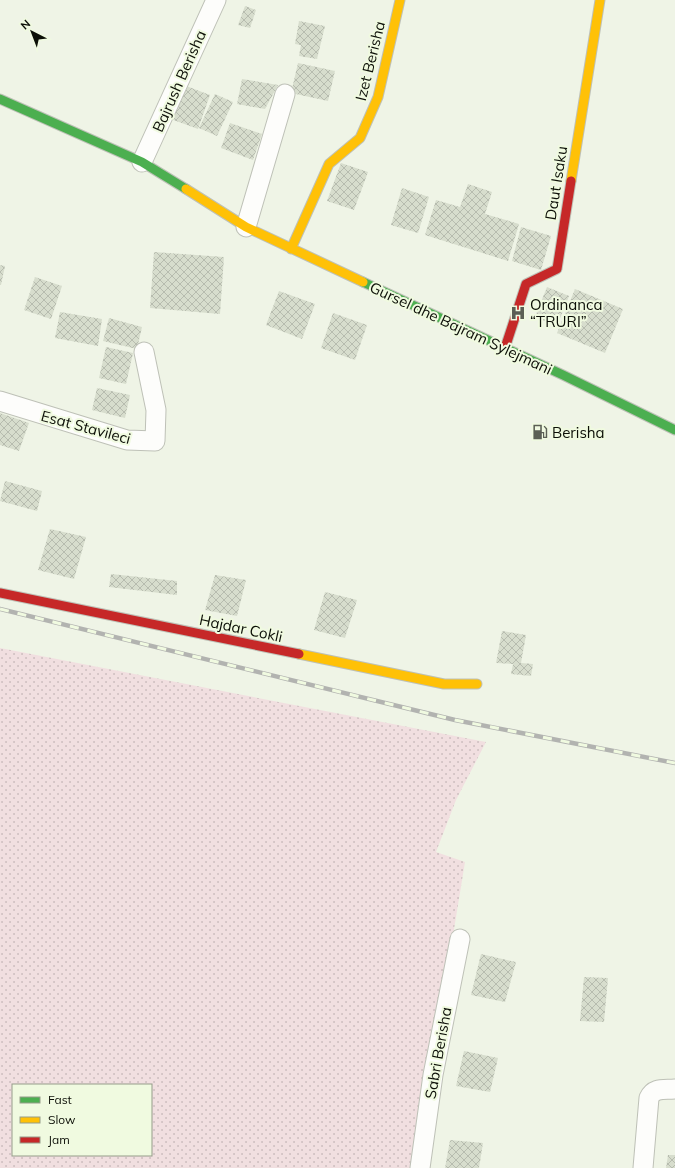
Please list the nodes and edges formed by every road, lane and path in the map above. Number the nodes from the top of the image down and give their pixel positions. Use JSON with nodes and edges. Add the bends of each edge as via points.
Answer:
{"nodes":[{"id":1,"x":216,"y":0,"type":"edge"},
{"id":2,"x":400,"y":0,"type":"edge"},
{"id":3,"x":600,"y":0,"type":"edge"},
{"id":4,"x":285,"y":94,"type":"dead end"},
{"id":5,"x":0,"y":99,"type":"edge"},
{"id":6,"x":142,"y":162,"type":"junction"},
{"id":7,"x":246,"y":227,"type":"junction"},
{"id":8,"x":291,"y":249,"type":"junction"},
{"id":9,"x":505,"y":348,"type":"junction"},
{"id":10,"x":144,"y":352,"type":"dead end"},
{"id":11,"x":0,"y":402,"type":"edge"},
{"id":12,"x":675,"y":430,"type":"edge"},
{"id":13,"x":0,"y":593,"type":"edge"},
{"id":14,"x":478,"y":684,"type":"dead end"},
{"id":15,"x":460,"y":939,"type":"dead end"},
{"id":16,"x":675,"y":1089,"type":"edge"},
{"id":17,"x":420,"y":1168,"type":"edge"},
{"id":18,"x":643,"y":1168,"type":"edge"}],
"edges":[{"from":1,"to":6,"type":"street","name":"Bajrush Berisha"},
{"from":2,"to":8,"type":"street","name":"Izet Berisha","via":[[378,97],[360,138],[329,164]]},
{"from":3,"to":9,"type":"street","name":"Daut Isaku","via":[[557,269],[526,284]]},
{"from":4,"to":7,"type":"street"},
{"from":5,"to":6,"type":"street","name":"Gursel dhe Bajram Sylejmani"},
{"from":6,"to":7,"type":"street","name":"Gursel dhe Bajram Sylejmani"},
{"from":7,"to":8,"type":"street","name":"Gursel dhe Bajram Sylejmani"},
{"from":8,"to":9,"type":"street","name":"Gursel dhe Bajram Sylejmani"},
{"from":9,"to":12,"type":"street","name":"Gursel dhe Bajram Sylejmani"},
{"from":10,"to":11,"type":"street","name":"Esat Stavileci","via":[[156,410],[156,441],[127,440]]},
{"from":13,"to":14,"type":"street","name":"Hajdar Cokli","via":[[444,684]]},
{"from":15,"to":17,"type":"street","name":"Sabri Berisha","via":[[433,1075]]},
{"from":16,"to":18,"type":"street","via":[[656,1090],[649,1098]]}]}
